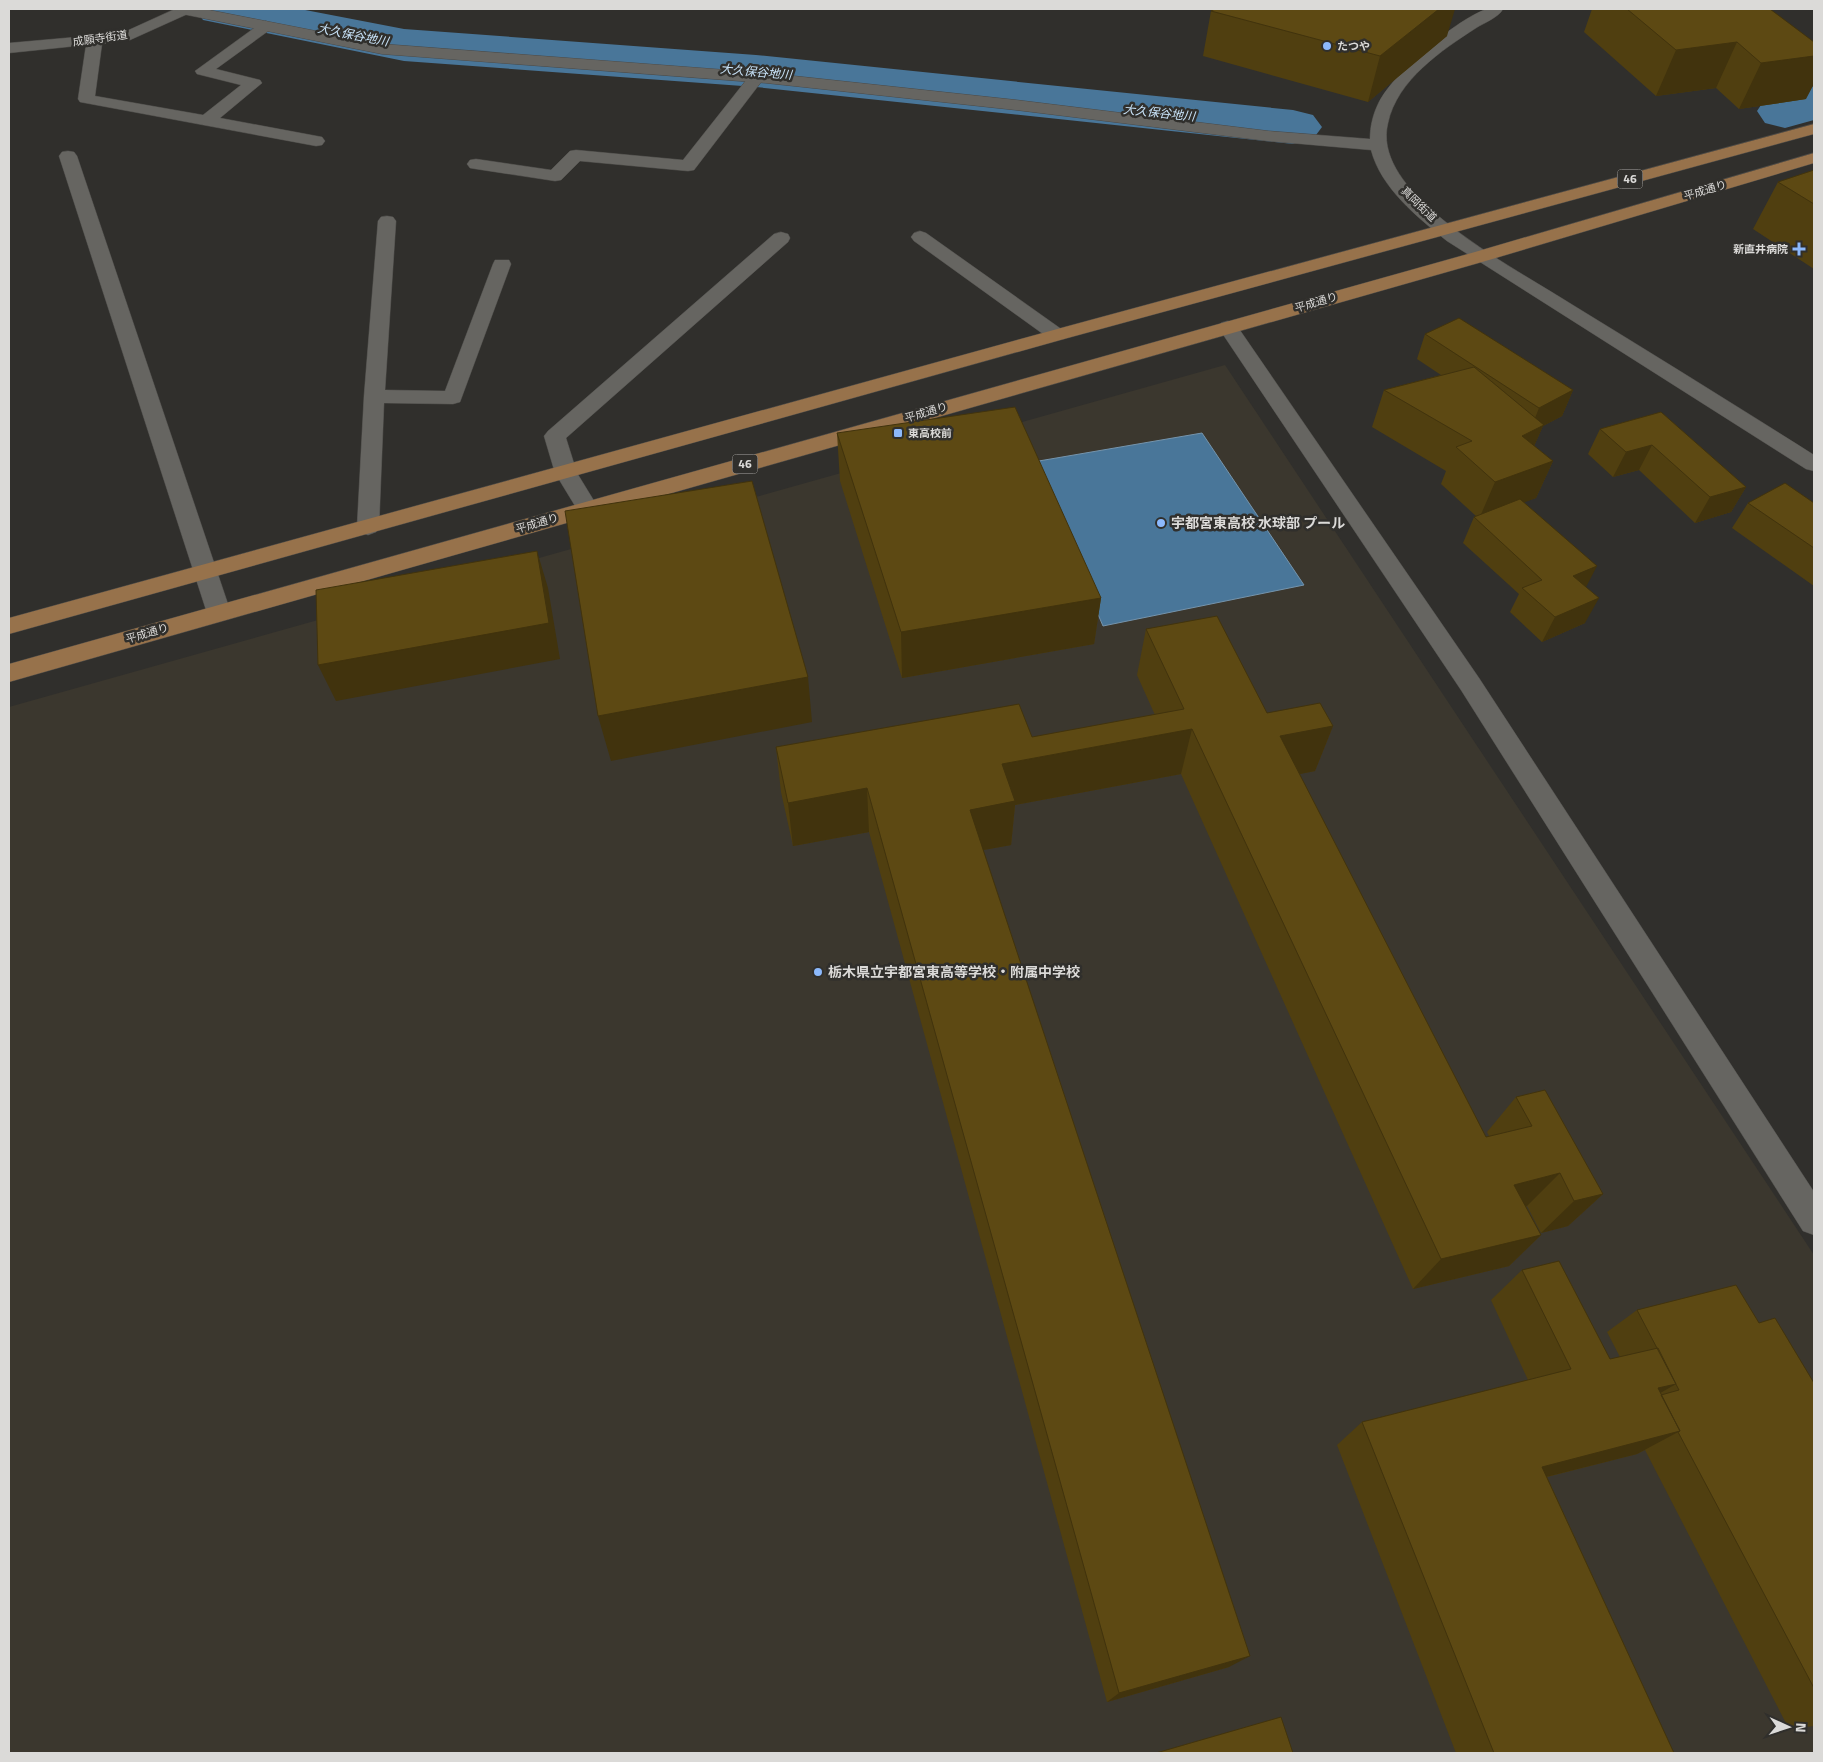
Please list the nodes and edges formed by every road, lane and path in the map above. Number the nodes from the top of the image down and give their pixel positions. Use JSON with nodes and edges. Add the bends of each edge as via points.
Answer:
{"nodes":[{"id":1,"x":185,"y":9,"type":"edge"},
{"id":2,"x":1496,"y":9,"type":"edge"},
{"id":3,"x":266,"y":26,"type":"junction"},
{"id":4,"x":95,"y":40,"type":"junction"},
{"id":5,"x":9,"y":48,"type":"edge"},
{"id":6,"x":756,"y":77,"type":"junction"},
{"id":7,"x":206,"y":121,"type":"junction"},
{"id":8,"x":1814,"y":129,"type":"edge"},
{"id":9,"x":316,"y":142,"type":"dead end"},
{"id":10,"x":1378,"y":145,"type":"junction"},
{"id":11,"x":68,"y":156,"type":"dead end"},
{"id":12,"x":1814,"y":158,"type":"edge"},
{"id":13,"x":476,"y":164,"type":"dead end"},
{"id":14,"x":387,"y":221,"type":"dead end"},
{"id":15,"x":1445,"y":229,"type":"junction"},
{"id":16,"x":920,"y":237,"type":"dead end"},
{"id":17,"x":780,"y":238,"type":"dead end"},
{"id":18,"x":1482,"y":256,"type":"junction"},
{"id":19,"x":502,"y":264,"type":"dead end"},
{"id":20,"x":1228,"y":327,"type":"junction"},
{"id":21,"x":1057,"y":335,"type":"junction"},
{"id":22,"x":374,"y":396,"type":"junction"},
{"id":23,"x":1814,"y":464,"type":"edge"},
{"id":24,"x":566,"y":473,"type":"junction"},
{"id":25,"x":588,"y":508,"type":"junction"},
{"id":26,"x":368,"y":528,"type":"junction"},
{"id":27,"x":206,"y":572,"type":"junction"},
{"id":28,"x":219,"y":613,"type":"junction"},
{"id":29,"x":9,"y":626,"type":"edge"},
{"id":30,"x":9,"y":673,"type":"edge"},
{"id":31,"x":1814,"y":1220,"type":"edge"}],
"edges":[{"from":1,"to":3,"type":"street"},
{"from":1,"to":4,"type":"street","name":"成願寺街道","via":[[125,37]]},
{"from":2,"to":10,"type":"street","via":[[1448,40],[1411,71],[1391,96],[1380,120]]},
{"from":3,"to":6,"type":"street","via":[[382,49]]},
{"from":3,"to":7,"type":"street","via":[[203,71],[254,83]]},
{"from":4,"to":5,"type":"street","name":"成願寺街道"},
{"from":4,"to":7,"type":"street","via":[[86,98]]},
{"from":6,"to":10,"type":"street","via":[[1268,136]]},
{"from":6,"to":13,"type":"street","via":[[688,166],[576,156],[556,176]]},
{"from":7,"to":9,"type":"street"},
{"from":8,"to":15,"type":"main road","number":"46"},
{"from":10,"to":15,"type":"street","name":"真岡街道","via":[[1400,187]]},
{"from":11,"to":27,"type":"street"},
{"from":12,"to":18,"type":"main road","name":"平成通り","number":"46"},
{"from":14,"to":22,"type":"street"},
{"from":15,"to":18,"type":"street","name":"真岡街道"},
{"from":15,"to":21,"type":"main road","number":"46"},
{"from":16,"to":21,"type":"street"},
{"from":17,"to":24,"type":"street","via":[[555,436]]},
{"from":18,"to":20,"type":"main road","name":"平成通り","number":"46"},
{"from":18,"to":23,"type":"street","name":"真岡街道"},
{"from":19,"to":22,"type":"street","via":[[453,398]]},
{"from":20,"to":25,"type":"main road","name":"平成通り","number":"46"},
{"from":20,"to":31,"type":"street","via":[[1470,684]]},
{"from":21,"to":24,"type":"main road","number":"46"},
{"from":22,"to":26,"type":"street"},
{"from":24,"to":25,"type":"street"},
{"from":24,"to":26,"type":"main road","number":"46"},
{"from":25,"to":28,"type":"main road","name":"平成通り","number":"46"},
{"from":26,"to":27,"type":"main road","number":"46"},
{"from":27,"to":28,"type":"street"},
{"from":27,"to":29,"type":"main road","number":"46"},
{"from":28,"to":30,"type":"main road","name":"平成通り","number":"46"}]}
